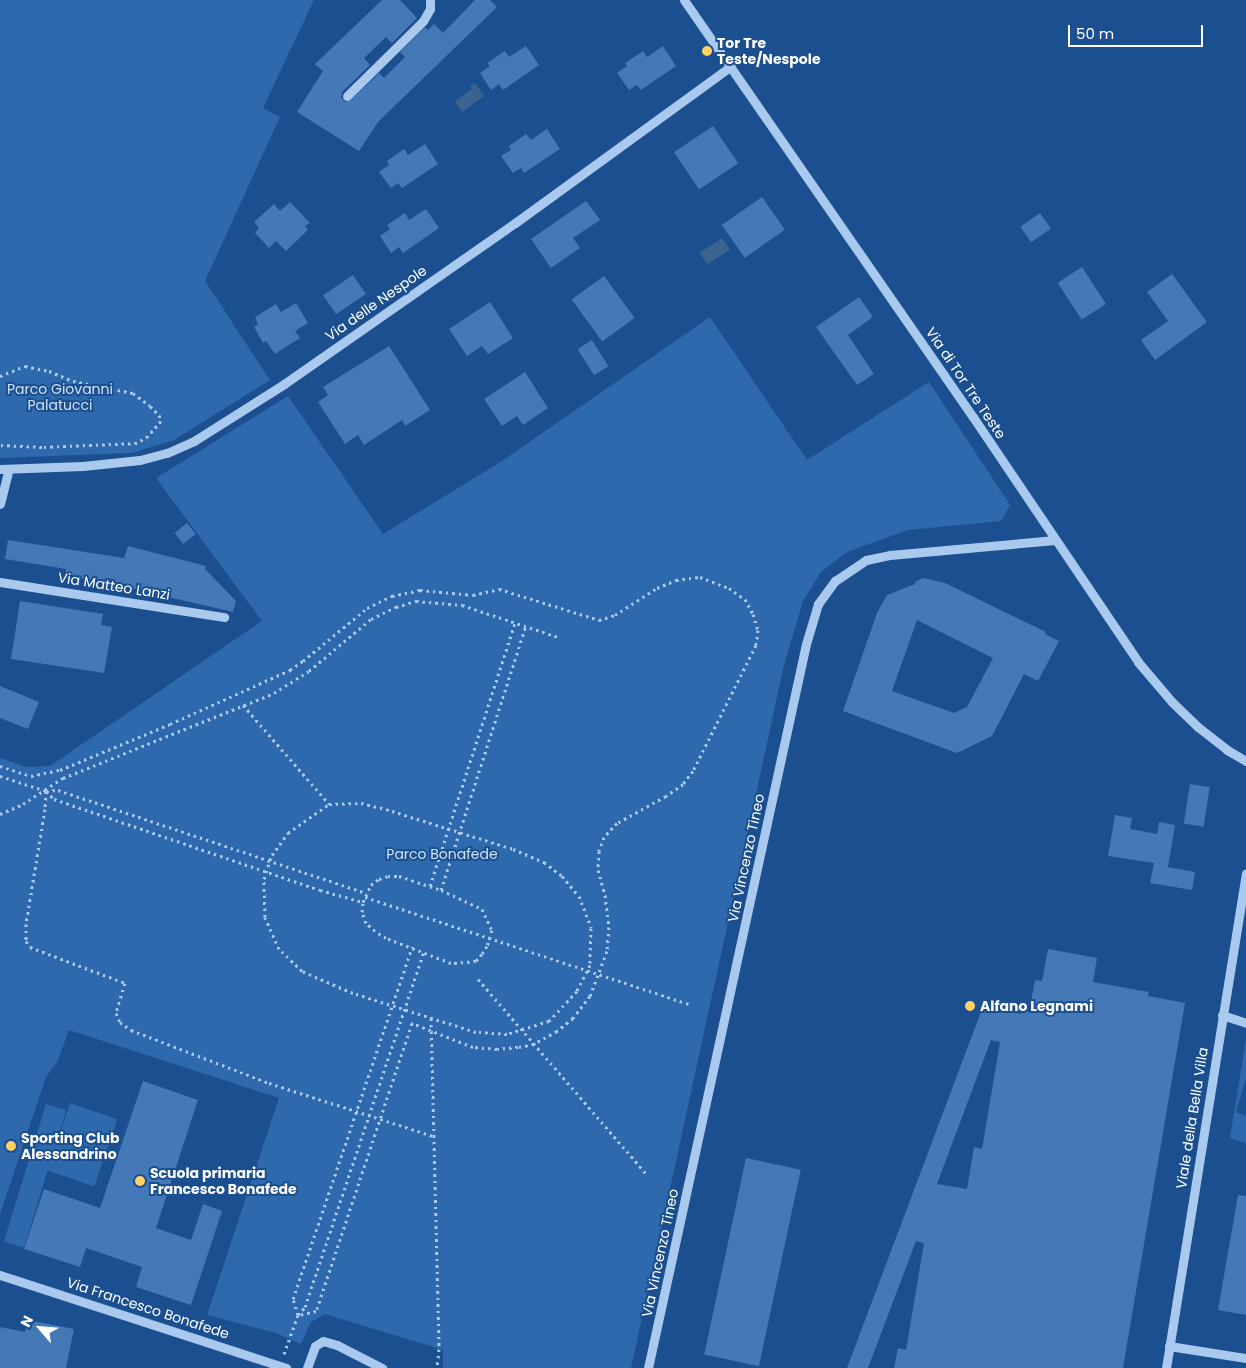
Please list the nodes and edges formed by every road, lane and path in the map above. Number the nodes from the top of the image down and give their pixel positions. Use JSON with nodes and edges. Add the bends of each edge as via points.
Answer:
{"nodes":[{"id":1,"x":430,"y":0,"type":"edge"},
{"id":2,"x":684,"y":0,"type":"edge"},
{"id":3,"x":731,"y":66,"type":"junction"},
{"id":4,"x":347,"y":96,"type":"dead end"},
{"id":5,"x":0,"y":376,"type":"edge"},
{"id":6,"x":1,"y":445,"type":"edge"},
{"id":7,"x":4,"y":469,"type":"edge"},
{"id":8,"x":0,"y":504,"type":"edge"},
{"id":9,"x":1054,"y":540,"type":"junction"},
{"id":10,"x":0,"y":582,"type":"edge"},
{"id":11,"x":224,"y":617,"type":"dead end"},
{"id":12,"x":516,"y":623,"type":"junction"},
{"id":13,"x":526,"y":626,"type":"junction"},
{"id":14,"x":558,"y":637,"type":"dead end"},
{"id":15,"x":243,"y":705,"type":"junction"},
{"id":16,"x":1246,"y":761,"type":"edge"},
{"id":17,"x":0,"y":766,"type":"edge"},
{"id":18,"x":0,"y":776,"type":"edge"},
{"id":19,"x":46,"y":790,"type":"junction"},
{"id":20,"x":329,"y":804,"type":"junction"},
{"id":21,"x":0,"y":814,"type":"edge"},
{"id":22,"x":449,"y":828,"type":"junction"},
{"id":23,"x":461,"y":832,"type":"junction"},
{"id":24,"x":270,"y":860,"type":"junction"},
{"id":25,"x":266,"y":870,"type":"junction"},
{"id":26,"x":1246,"y":873,"type":"edge"},
{"id":27,"x":430,"y":886,"type":"junction"},
{"id":28,"x":441,"y":890,"type":"junction"},
{"id":29,"x":365,"y":895,"type":"junction"},
{"id":30,"x":363,"y":902,"type":"junction"},
{"id":31,"x":490,"y":940,"type":"junction"},
{"id":32,"x":412,"y":948,"type":"junction"},
{"id":33,"x":424,"y":952,"type":"junction"},
{"id":34,"x":587,"y":970,"type":"junction"},
{"id":35,"x":599,"y":974,"type":"junction"},
{"id":36,"x":478,"y":979,"type":"dead end"},
{"id":37,"x":690,"y":1005,"type":"dead end"},
{"id":38,"x":392,"y":1006,"type":"junction"},
{"id":39,"x":404,"y":1009,"type":"junction"},
{"id":40,"x":1222,"y":1015,"type":"junction"},
{"id":41,"x":431,"y":1018,"type":"junction"},
{"id":42,"x":1246,"y":1022,"type":"edge"},
{"id":43,"x":522,"y":1029,"type":"junction"},
{"id":44,"x":431,"y":1031,"type":"junction"},
{"id":45,"x":534,"y":1044,"type":"junction"},
{"id":46,"x":356,"y":1111,"type":"junction"},
{"id":47,"x":369,"y":1116,"type":"junction"},
{"id":48,"x":380,"y":1119,"type":"junction"},
{"id":49,"x":433,"y":1136,"type":"junction"},
{"id":50,"x":648,"y":1176,"type":"dead end"},
{"id":51,"x":0,"y":1275,"type":"edge"},
{"id":52,"x":298,"y":1315,"type":"junction"},
{"id":53,"x":1169,"y":1346,"type":"junction"},
{"id":54,"x":1246,"y":1358,"type":"edge"},
{"id":55,"x":283,"y":1367,"type":"edge"},
{"id":56,"x":307,"y":1368,"type":"edge"},
{"id":57,"x":382,"y":1368,"type":"edge"},
{"id":58,"x":437,"y":1368,"type":"edge"},
{"id":59,"x":648,"y":1368,"type":"edge"},
{"id":60,"x":1166,"y":1368,"type":"edge"}],
"edges":[{"from":1,"to":4,"type":"street","via":[[430,9],[423,21]]},
{"from":2,"to":3,"type":"street","name":"Via di Tor Tre Teste"},
{"from":3,"to":7,"type":"street","name":"Via delle Nespole","via":[[499,234],[284,384],[194,441],[167,454],[140,460]]},
{"from":3,"to":9,"type":"street","name":"Via di Tor Tre Teste"},
{"from":5,"to":6,"type":"path","via":[[25,366],[49,370],[73,381],[133,393],[159,415],[161,421],[137,444]]},
{"from":7,"to":8,"type":"street"},
{"from":9,"to":16,"type":"street","name":"Via di Tor Tre Teste","via":[[1148,675],[1198,727]]},
{"from":9,"to":59,"type":"street","name":"Via Vincenzo Tineo","via":[[866,560],[840,577],[818,604],[806,644]]},
{"from":10,"to":11,"type":"street","name":"Via Matteo Lanzi"},
{"from":12,"to":13,"type":"path"},
{"from":12,"to":15,"type":"path","via":[[462,605],[416,601],[396,607],[371,619],[309,671],[274,693]]},
{"from":12,"to":22,"type":"path"},
{"from":13,"to":14,"type":"path"},
{"from":13,"to":23,"type":"path"},
{"from":15,"to":19,"type":"path","via":[[63,778]]},
{"from":15,"to":20,"type":"path"},
{"from":17,"to":35,"type":"path","via":[[31,776],[60,770],[170,724],[290,670],[366,608],[392,596],[420,590],[473,595],[499,589],[599,620],[657,588],[676,580],[700,577],[729,588],[745,599],[758,630],[756,645],[707,744],[683,784],[617,823],[604,838],[599,851],[598,870],[610,927],[607,951]]},
{"from":18,"to":19,"type":"path"},
{"from":19,"to":21,"type":"path"},
{"from":19,"to":24,"type":"path","via":[[58,790]]},
{"from":19,"to":25,"type":"path","via":[[54,800]]},
{"from":19,"to":46,"type":"path","via":[[26,924],[26,941],[30,947],[125,983],[116,1013],[120,1022],[131,1030],[269,1083]]},
{"from":20,"to":22,"type":"path","via":[[361,804]]},
{"from":20,"to":24,"type":"path","via":[[288,833]]},
{"from":22,"to":23,"type":"path"},
{"from":22,"to":27,"type":"path"},
{"from":23,"to":28,"type":"path"},
{"from":23,"to":34,"type":"path","via":[[544,862],[562,876],[579,896],[591,928],[590,965]]},
{"from":24,"to":25,"type":"path"},
{"from":24,"to":29,"type":"path"},
{"from":25,"to":30,"type":"path"},
{"from":25,"to":38,"type":"path","via":[[265,917],[279,949],[307,973]]},
{"from":26,"to":40,"type":"street","name":"Viale della Bella Villa"},
{"from":27,"to":28,"type":"path"},
{"from":27,"to":29,"type":"path","via":[[399,876],[388,876],[370,885]]},
{"from":28,"to":31,"type":"path","via":[[482,909],[492,930]]},
{"from":29,"to":30,"type":"path"},
{"from":29,"to":31,"type":"path"},
{"from":30,"to":32,"type":"path","via":[[366,923],[375,932]]},
{"from":31,"to":33,"type":"path","via":[[476,961],[467,963],[451,963]]},
{"from":31,"to":34,"type":"path"},
{"from":32,"to":33,"type":"path"},
{"from":32,"to":38,"type":"path"},
{"from":33,"to":39,"type":"path"},
{"from":34,"to":35,"type":"path"},
{"from":34,"to":43,"type":"path","via":[[577,991],[549,1021]]},
{"from":35,"to":37,"type":"path"},
{"from":35,"to":45,"type":"path","via":[[590,996],[573,1018]]},
{"from":36,"to":43,"type":"path"},
{"from":38,"to":39,"type":"path"},
{"from":38,"to":46,"type":"path"},
{"from":39,"to":41,"type":"path"},
{"from":39,"to":47,"type":"path"},
{"from":40,"to":42,"type":"street"},
{"from":40,"to":53,"type":"street","name":"Viale della Bella Villa"},
{"from":41,"to":43,"type":"path","via":[[476,1032],[507,1034]]},
{"from":41,"to":44,"type":"path"},
{"from":43,"to":45,"type":"path"},
{"from":44,"to":45,"type":"path","via":[[473,1047],[497,1049]]},
{"from":44,"to":48,"type":"path","via":[[412,1022]]},
{"from":44,"to":49,"type":"path"},
{"from":45,"to":50,"type":"path"},
{"from":46,"to":47,"type":"path"},
{"from":46,"to":52,"type":"path","via":[[293,1299]]},
{"from":47,"to":48,"type":"path"},
{"from":47,"to":52,"type":"path","via":[[305,1308]]},
{"from":48,"to":49,"type":"path"},
{"from":48,"to":52,"type":"path","via":[[316,1311]]},
{"from":49,"to":58,"type":"path"},
{"from":51,"to":55,"type":"street","name":"Via Francesco Bonafede"},
{"from":52,"to":55,"type":"path"},
{"from":53,"to":54,"type":"street"},
{"from":53,"to":60,"type":"street","name":"Viale della Bella Villa"},
{"from":56,"to":57,"type":"street","via":[[315,1346],[323,1341]]}]}
